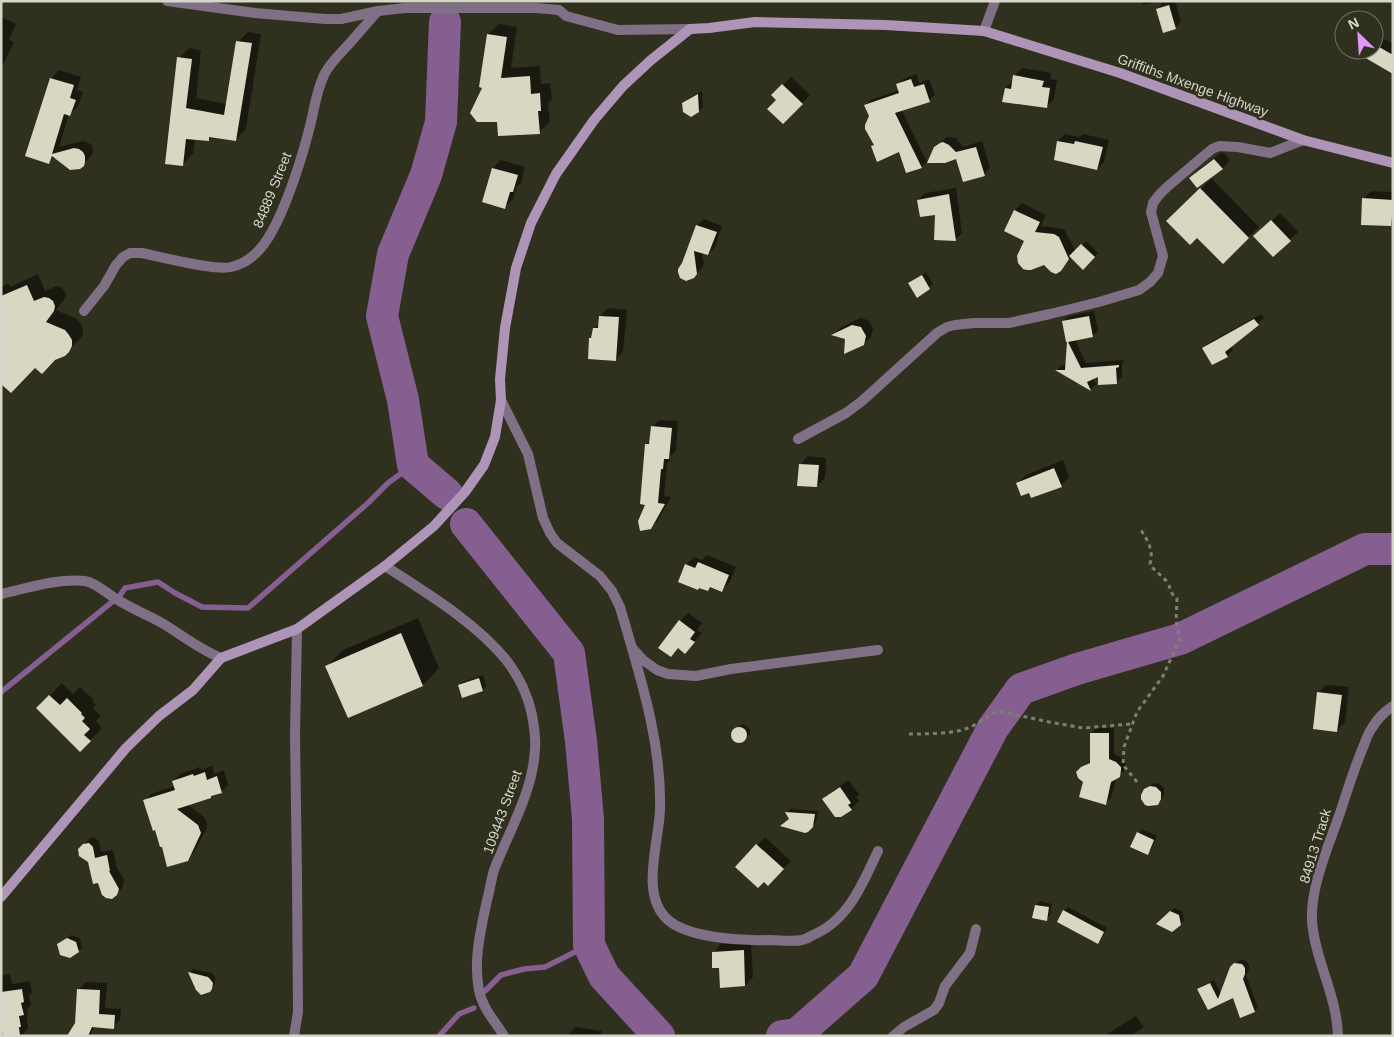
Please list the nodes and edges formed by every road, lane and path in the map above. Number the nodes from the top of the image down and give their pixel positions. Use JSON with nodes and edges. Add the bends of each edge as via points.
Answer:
{"nodes":[{"id":1,"x":167,"y":1,"type":"edge"},
{"id":2,"x":396,"y":1,"type":"edge"},
{"id":3,"x":554,"y":1,"type":"edge"},
{"id":4,"x":994,"y":1,"type":"edge"},
{"id":5,"x":405,"y":8,"type":"junction"},
{"id":6,"x":378,"y":11,"type":"junction"},
{"id":7,"x":566,"y":16,"type":"junction"},
{"id":8,"x":690,"y":29,"type":"junction"},
{"id":9,"x":984,"y":31,"type":"junction"},
{"id":10,"x":1303,"y":140,"type":"junction"},
{"id":11,"x":1393,"y":163,"type":"edge"},
{"id":12,"x":84,"y":311,"type":"dead end"},
{"id":13,"x":501,"y":400,"type":"junction"},
{"id":14,"x":798,"y":439,"type":"dead end"},
{"id":15,"x":1141,"y":530,"type":"dead end"},
{"id":16,"x":384,"y":566,"type":"junction"},
{"id":17,"x":1,"y":594,"type":"edge"},
{"id":18,"x":297,"y":629,"type":"junction"},
{"id":19,"x":632,"y":648,"type":"junction"},
{"id":20,"x":878,"y":650,"type":"dead end"},
{"id":21,"x":221,"y":658,"type":"junction"},
{"id":22,"x":1393,"y":706,"type":"edge"},
{"id":23,"x":1131,"y":724,"type":"junction"},
{"id":24,"x":909,"y":734,"type":"dead end"},
{"id":25,"x":1137,"y":782,"type":"dead end"},
{"id":26,"x":878,"y":851,"type":"dead end"},
{"id":27,"x":1,"y":897,"type":"edge"},
{"id":28,"x":976,"y":929,"type":"dead end"},
{"id":29,"x":294,"y":1036,"type":"edge"},
{"id":30,"x":504,"y":1036,"type":"edge"},
{"id":31,"x":894,"y":1036,"type":"edge"},
{"id":32,"x":1338,"y":1036,"type":"edge"}],
"edges":[{"from":1,"to":6,"type":"street","via":[[325,19]]},
{"from":2,"to":5,"type":"street"},
{"from":3,"to":7,"type":"street"},
{"from":4,"to":9,"type":"street"},
{"from":5,"to":6,"type":"street"},
{"from":5,"to":7,"type":"street","via":[[536,8],[559,10]]},
{"from":6,"to":12,"type":"street","name":"84889 Street","via":[[325,74],[296,174],[276,223],[255,254],[230,267],[217,268],[130,253],[116,265]]},
{"from":7,"to":8,"type":"street","via":[[618,30]]},
{"from":8,"to":9,"type":"street","name":"Griffiths Mxenge Highway","via":[[755,22]]},
{"from":8,"to":13,"type":"street","via":[[623,86],[556,174],[532,223],[516,268],[505,328]]},
{"from":9,"to":10,"type":"street","name":"Griffiths Mxenge Highway","via":[[1120,72]]},
{"from":10,"to":11,"type":"street","name":"Griffiths Mxenge Highway"},
{"from":10,"to":14,"type":"street","via":[[1270,153],[1219,146],[1205,154],[1159,195],[1151,212],[1162,248],[1162,263],[1158,273],[1139,290],[1009,323],[947,327],[846,413]]},
{"from":13,"to":16,"type":"street","via":[[495,437],[484,465],[465,492],[434,526]]},
{"from":13,"to":19,"type":"street","via":[[528,454],[543,518],[550,533],[557,543],[600,576],[612,591]]},
{"from":15,"to":23,"type":"path","via":[[1149,544],[1152,569],[1168,582],[1171,594],[1177,598],[1176,621],[1180,639],[1163,676]]},
{"from":16,"to":18,"type":"street"},
{"from":16,"to":30,"type":"street","name":"109443 Street","via":[[444,605],[494,646],[507,661],[529,700],[535,748],[533,764],[520,810],[494,872],[478,955],[479,991]]},
{"from":17,"to":21,"type":"street","via":[[46,584],[86,581],[162,623],[207,653]]},
{"from":18,"to":21,"type":"street"},
{"from":18,"to":29,"type":"street","via":[[298,1012]]},
{"from":19,"to":20,"type":"street","via":[[657,670],[696,676]]},
{"from":19,"to":26,"type":"street","via":[[655,743],[660,810],[652,887],[658,907],[667,920],[691,933],[713,937],[802,940],[836,922],[845,912]]},
{"from":21,"to":27,"type":"street","via":[[193,690],[159,716],[126,748]]},
{"from":22,"to":32,"type":"street","name":"84913 Track","via":[[1371,729],[1358,760],[1320,872],[1314,900],[1312,920],[1317,951],[1334,1005]]},
{"from":23,"to":24,"type":"path","via":[[1082,728],[999,711],[967,729]]},
{"from":23,"to":25,"type":"path","via":[[1124,747],[1124,764]]},
{"from":28,"to":31,"type":"street","via":[[970,953],[945,986],[934,1010]]}]}
